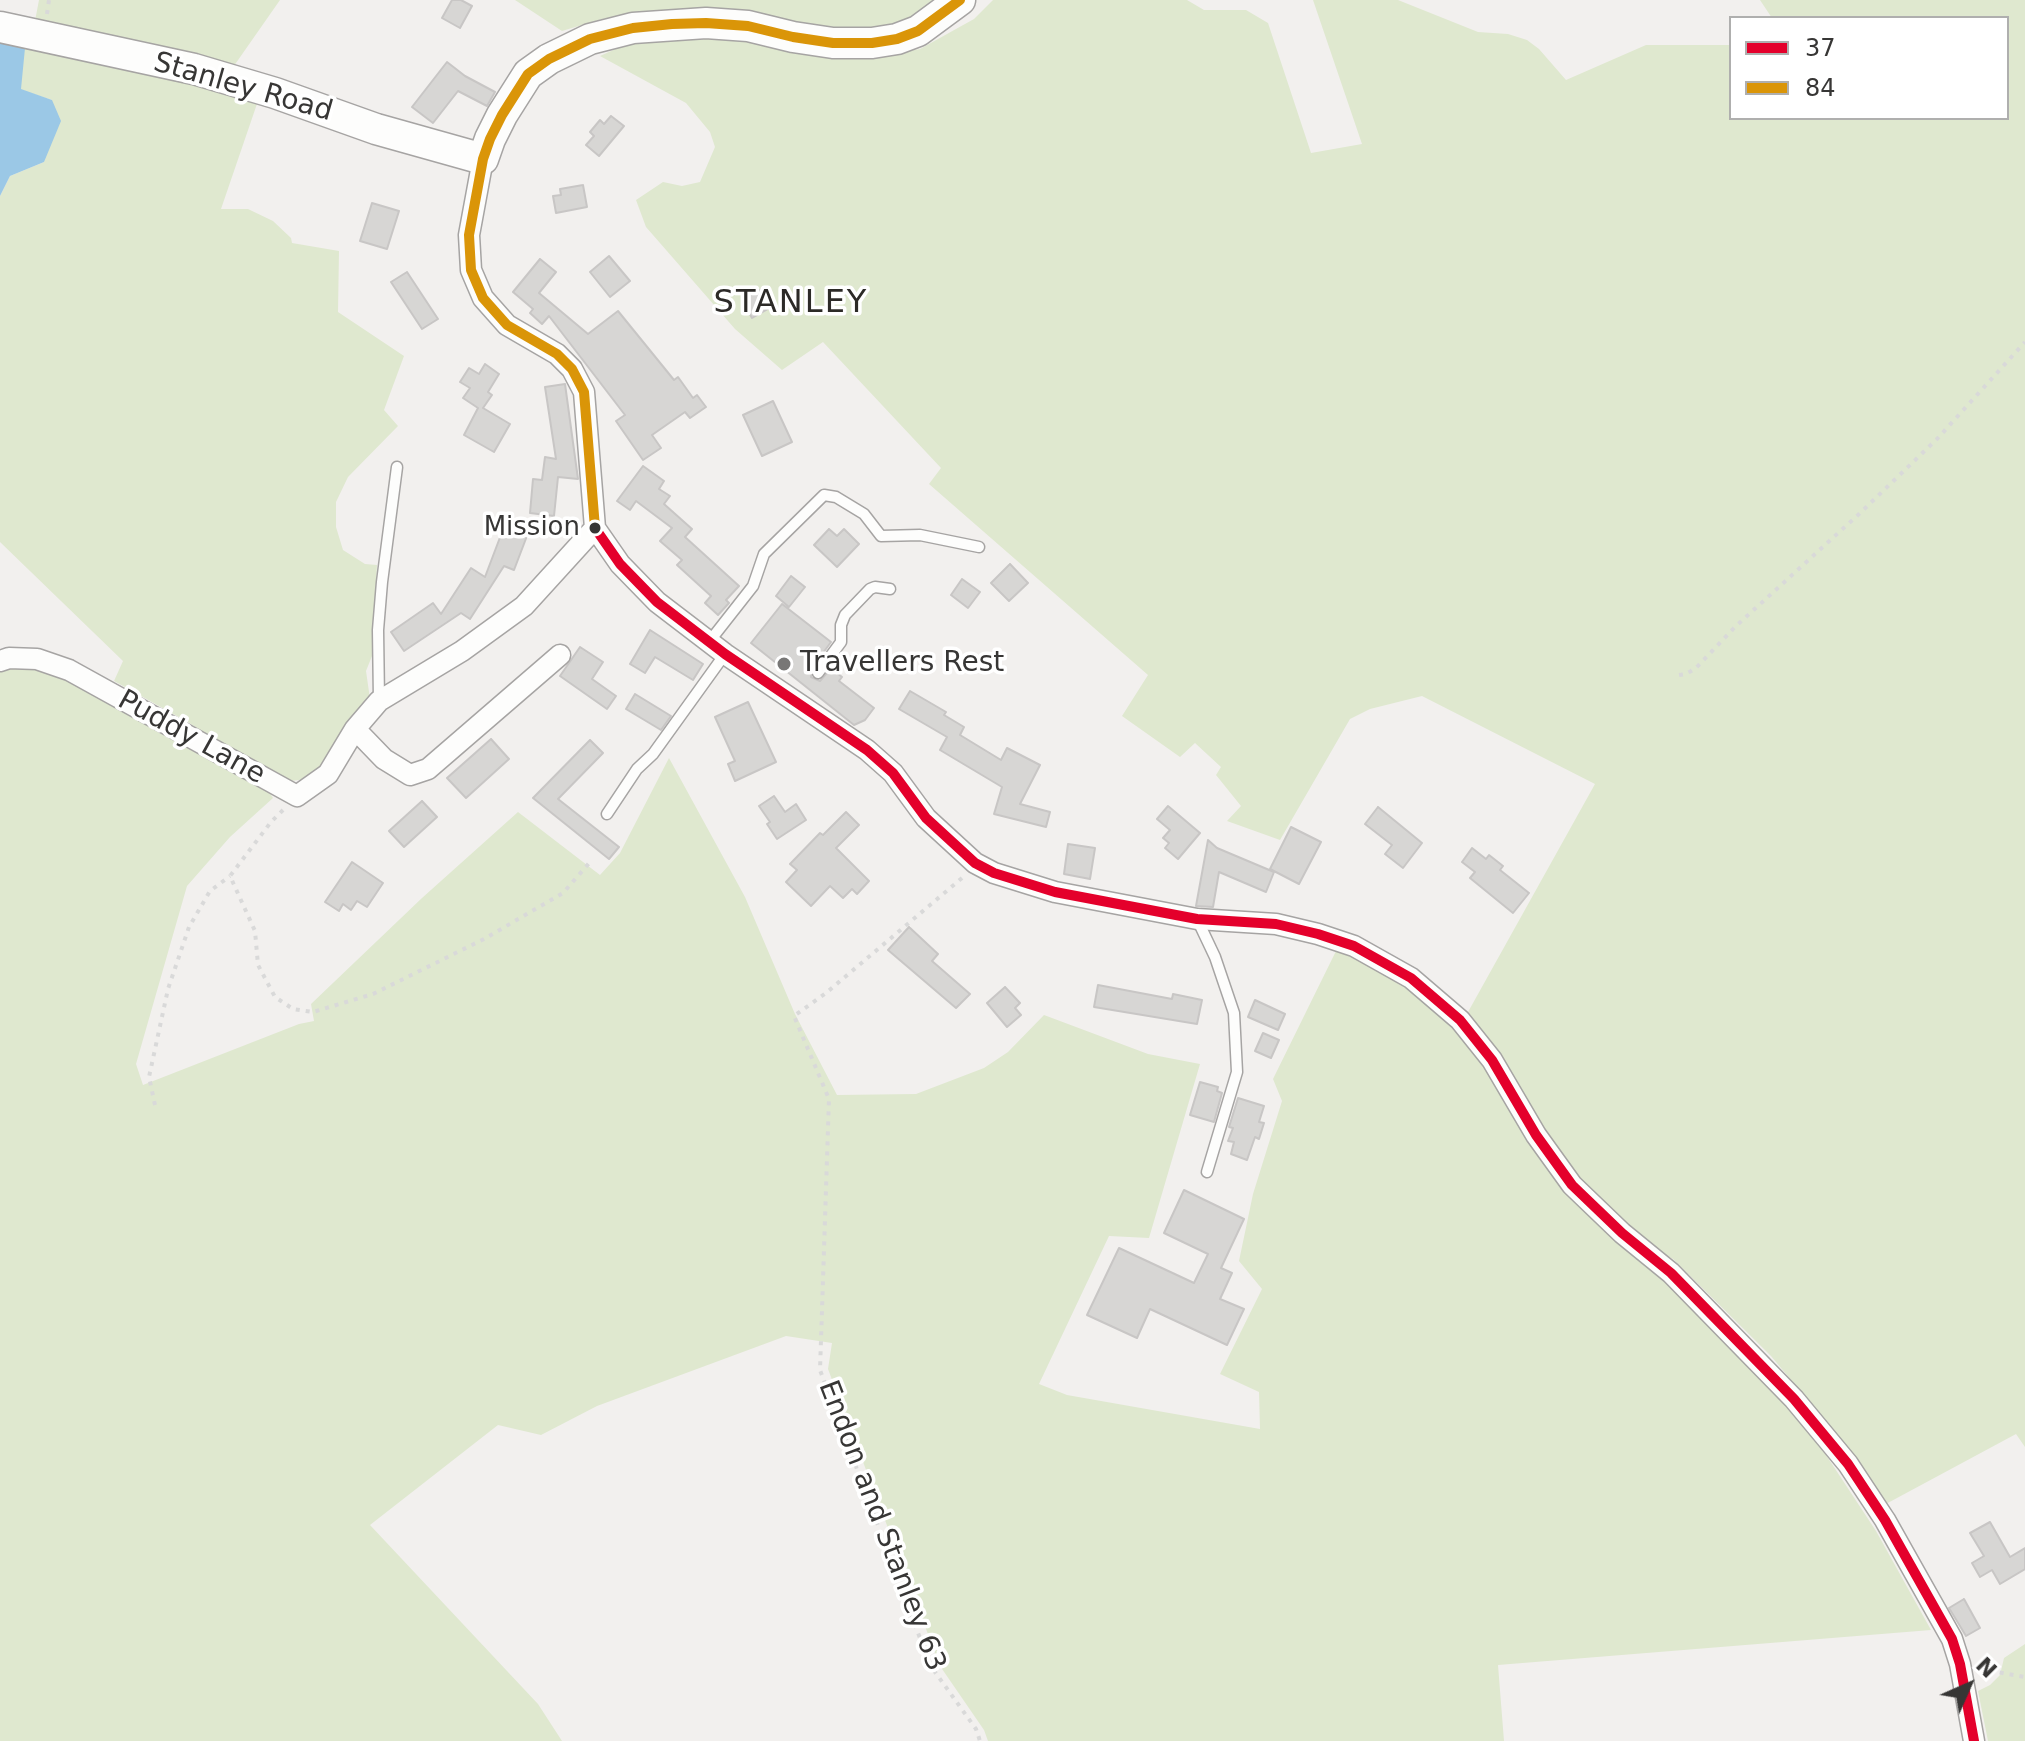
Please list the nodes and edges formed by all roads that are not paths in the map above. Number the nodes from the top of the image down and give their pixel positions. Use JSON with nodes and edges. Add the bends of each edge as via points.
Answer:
{"nodes":[{"id":1,"x":960,"y":0,"type":"edge"},
{"id":2,"x":0,"y":27,"type":"edge"},
{"id":3,"x":483,"y":159,"type":"junction"},
{"id":4,"x":397,"y":467,"type":"dead end"},
{"id":5,"x":595,"y":528,"type":"junction"},
{"id":6,"x":979,"y":547,"type":"dead end"},
{"id":7,"x":890,"y":589,"type":"dead end"},
{"id":8,"x":717,"y":648,"type":"junction"},
{"id":9,"x":560,"y":655,"type":"dead end"},
{"id":10,"x":0,"y":661,"type":"edge"},
{"id":11,"x":818,"y":673,"type":"dead end"},
{"id":12,"x":379,"y":701,"type":"junction"},
{"id":13,"x":355,"y":729,"type":"junction"},
{"id":14,"x":607,"y":814,"type":"dead end"},
{"id":15,"x":1197,"y":919,"type":"junction"},
{"id":16,"x":1207,"y":1172,"type":"dead end"},
{"id":17,"x":1974,"y":1741,"type":"edge"}],
"edges":[{"from":1,"to":3,"type":"street","via":[[918,31],[872,43],[833,43],[706,23],[633,28],[590,39],[528,74]]},
{"from":2,"to":3,"type":"street","name":"Stanley Road","via":[[194,69]]},
{"from":3,"to":5,"type":"street","via":[[469,235],[471,270],[483,298],[507,325],[557,354],[584,392]]},
{"from":4,"to":12,"type":"lane","via":[[381,594]]},
{"from":5,"to":8,"type":"street","via":[[657,602]]},
{"from":5,"to":12,"type":"street","name":"Puddy Lane","via":[[524,606]]},
{"from":6,"to":8,"type":"lane","via":[[920,535],[881,536],[864,514],[824,495],[764,554],[753,586]]},
{"from":7,"to":11,"type":"lane","via":[[870,589],[845,615],[841,642]]},
{"from":8,"to":14,"type":"lane","via":[[653,754]]},
{"from":8,"to":15,"type":"street","via":[[800,699],[867,750],[893,773],[926,818],[975,863],[1055,892]]},
{"from":9,"to":13,"type":"street","via":[[428,769],[410,775],[384,759]]},
{"from":10,"to":13,"type":"street","name":"Puddy Lane","via":[[37,659],[69,670],[297,796],[328,774]]},
{"from":12,"to":13,"type":"street","name":"Puddy Lane"},
{"from":15,"to":16,"type":"lane","via":[[1234,1013],[1237,1072]]},
{"from":15,"to":17,"type":"street","via":[[1276,924],[1354,946],[1411,978],[1460,1020],[1492,1060],[1572,1185],[1671,1273],[1794,1399],[1848,1464],[1945,1626],[1960,1664]]}]}
